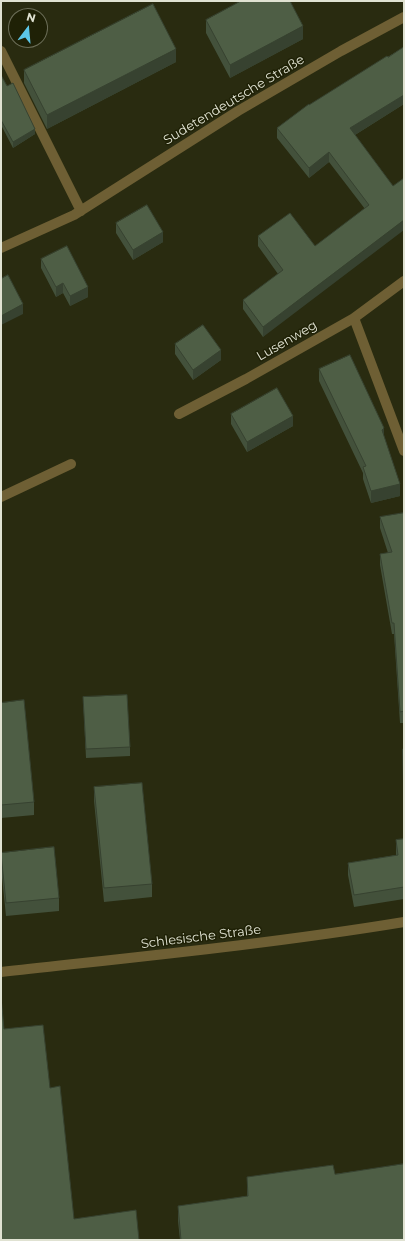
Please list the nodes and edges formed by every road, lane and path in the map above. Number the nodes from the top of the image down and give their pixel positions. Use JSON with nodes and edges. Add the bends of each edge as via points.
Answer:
{"nodes":[{"id":1,"x":404,"y":17,"type":"edge"},
{"id":2,"x":1,"y":51,"type":"edge"},
{"id":3,"x":80,"y":211,"type":"junction"},
{"id":4,"x":1,"y":248,"type":"edge"},
{"id":5,"x":404,"y":281,"type":"edge"},
{"id":6,"x":354,"y":318,"type":"junction"},
{"id":7,"x":179,"y":414,"type":"dead end"},
{"id":8,"x":404,"y":452,"type":"edge"},
{"id":9,"x":71,"y":464,"type":"dead end"},
{"id":10,"x":1,"y":497,"type":"edge"},
{"id":11,"x":404,"y":922,"type":"edge"},
{"id":12,"x":1,"y":972,"type":"edge"}],
"edges":[{"from":1,"to":3,"type":"street","name":"Sudetendeutsche Straße","via":[[238,112]]},
{"from":2,"to":3,"type":"street"},
{"from":3,"to":4,"type":"street","name":"Sudetendeutsche Straße"},
{"from":5,"to":6,"type":"street","name":"Lusenweg"},
{"from":6,"to":7,"type":"street","name":"Lusenweg"},
{"from":6,"to":8,"type":"street"},
{"from":9,"to":10,"type":"street"},
{"from":11,"to":12,"type":"street","name":"Schlesische Straße","via":[[191,952]]}]}
